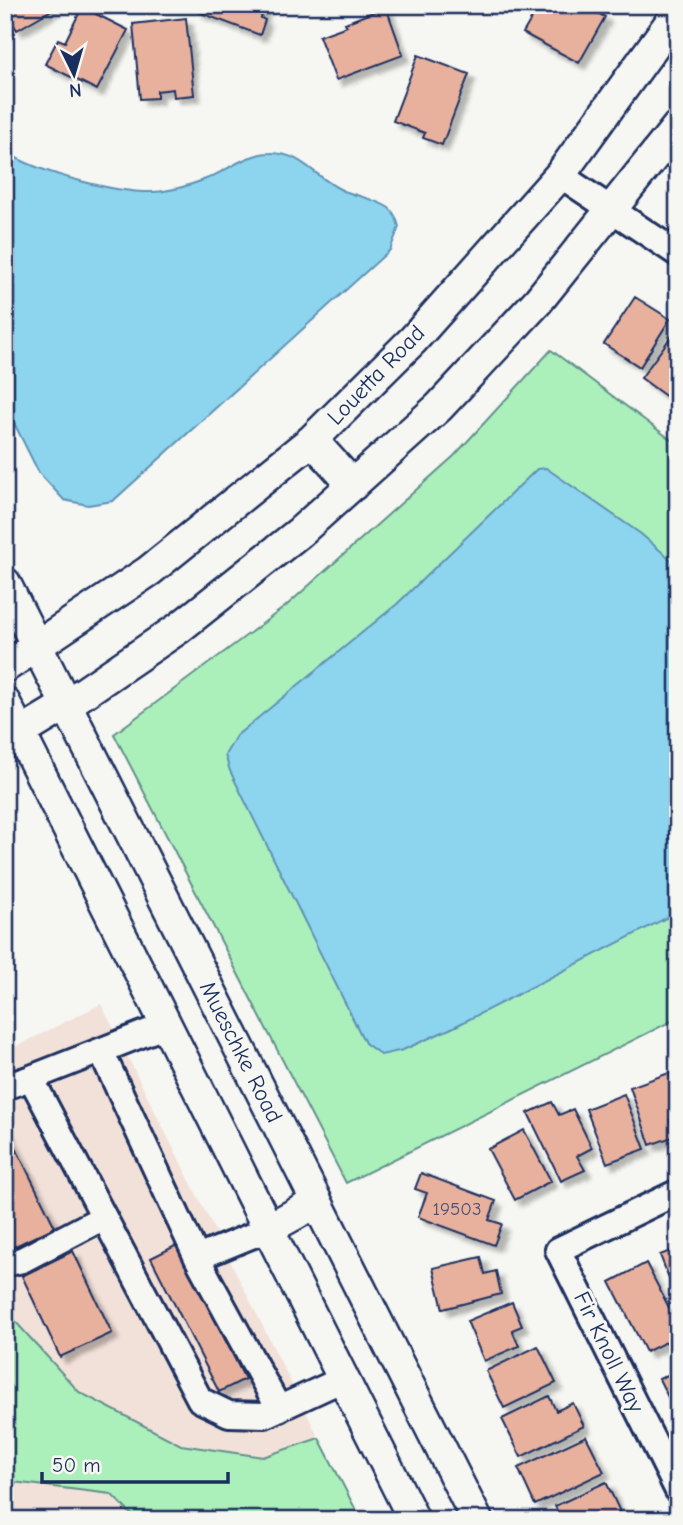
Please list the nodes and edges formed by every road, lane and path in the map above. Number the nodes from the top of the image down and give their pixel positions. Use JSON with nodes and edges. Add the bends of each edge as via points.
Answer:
{"nodes":[{"id":1,"x":678,"y":12,"type":"edge"},
{"id":2,"x":678,"y":126,"type":"edge"},
{"id":3,"x":559,"y":175,"type":"junction"},
{"id":4,"x":612,"y":210,"type":"junction"},
{"id":5,"x":678,"y":254,"type":"edge"},
{"id":6,"x":312,"y":440,"type":"junction"},
{"id":7,"x":353,"y":485,"type":"junction"},
{"id":8,"x":5,"y":583,"type":"edge"},
{"id":9,"x":37,"y":646,"type":"junction"},
{"id":10,"x":5,"y":667,"type":"edge"},
{"id":11,"x":5,"y":704,"type":"edge"},
{"id":12,"x":66,"y":705,"type":"junction"},
{"id":13,"x":12,"y":737,"type":"edge"},
{"id":14,"x":166,"y":1025,"type":"junction"},
{"id":15,"x":101,"y":1051,"type":"junction"},
{"id":16,"x":31,"y":1078,"type":"junction"},
{"id":17,"x":5,"y":1087,"type":"edge"},
{"id":18,"x":678,"y":1192,"type":"edge"},
{"id":19,"x":317,"y":1202,"type":"junction"},
{"id":20,"x":104,"y":1217,"type":"junction"},
{"id":21,"x":268,"y":1229,"type":"junction"},
{"id":22,"x":197,"y":1258,"type":"junction"},
{"id":23,"x":5,"y":1264,"type":"edge"},
{"id":24,"x":343,"y":1378,"type":"junction"},
{"id":25,"x":279,"y":1409,"type":"junction"},
{"id":26,"x":678,"y":1491,"type":"edge"},
{"id":27,"x":414,"y":1520,"type":"edge"},
{"id":28,"x":477,"y":1520,"type":"edge"}],
"edges":[{"from":1,"to":3,"type":"main road","name":"Louetta Road"},
{"from":2,"to":4,"type":"main road"},
{"from":3,"to":4,"type":"street"},
{"from":3,"to":6,"type":"main road","name":"Louetta Road","via":[[413,340]]},
{"from":4,"to":5,"type":"street"},
{"from":4,"to":7,"type":"main road","via":[[538,301],[439,407]]},
{"from":6,"to":7,"type":"main road"},
{"from":6,"to":9,"type":"main road","name":"Louetta Road","via":[[149,571]]},
{"from":7,"to":12,"type":"main road","via":[[179,628]]},
{"from":8,"to":9,"type":"main road","name":"Mueschke Road"},
{"from":9,"to":10,"type":"main road","name":"Louetta Road"},
{"from":9,"to":12,"type":"main road","name":"Mueschke Road"},
{"from":11,"to":13,"type":"main road"},
{"from":12,"to":13,"type":"main road"},
{"from":12,"to":19,"type":"main road","name":"Mueschke Road"},
{"from":13,"to":14,"type":"main road"},
{"from":14,"to":15,"type":"street"},
{"from":14,"to":21,"type":"main road"},
{"from":15,"to":16,"type":"street"},
{"from":15,"to":22,"type":"street"},
{"from":16,"to":17,"type":"street"},
{"from":16,"to":20,"type":"street"},
{"from":18,"to":26,"type":"street","name":"Fir Knoll Way","via":[[558,1250]]},
{"from":19,"to":21,"type":"main road"},
{"from":19,"to":28,"type":"main road","name":"Mueschke Road"},
{"from":20,"to":23,"type":"street","via":[[22,1260]]},
{"from":20,"to":25,"type":"street","via":[[200,1400],[229,1414],[265,1415]]},
{"from":21,"to":22,"type":"street"},
{"from":21,"to":24,"type":"main road"},
{"from":22,"to":25,"type":"street"},
{"from":24,"to":25,"type":"street"},
{"from":24,"to":27,"type":"main road"}]}
